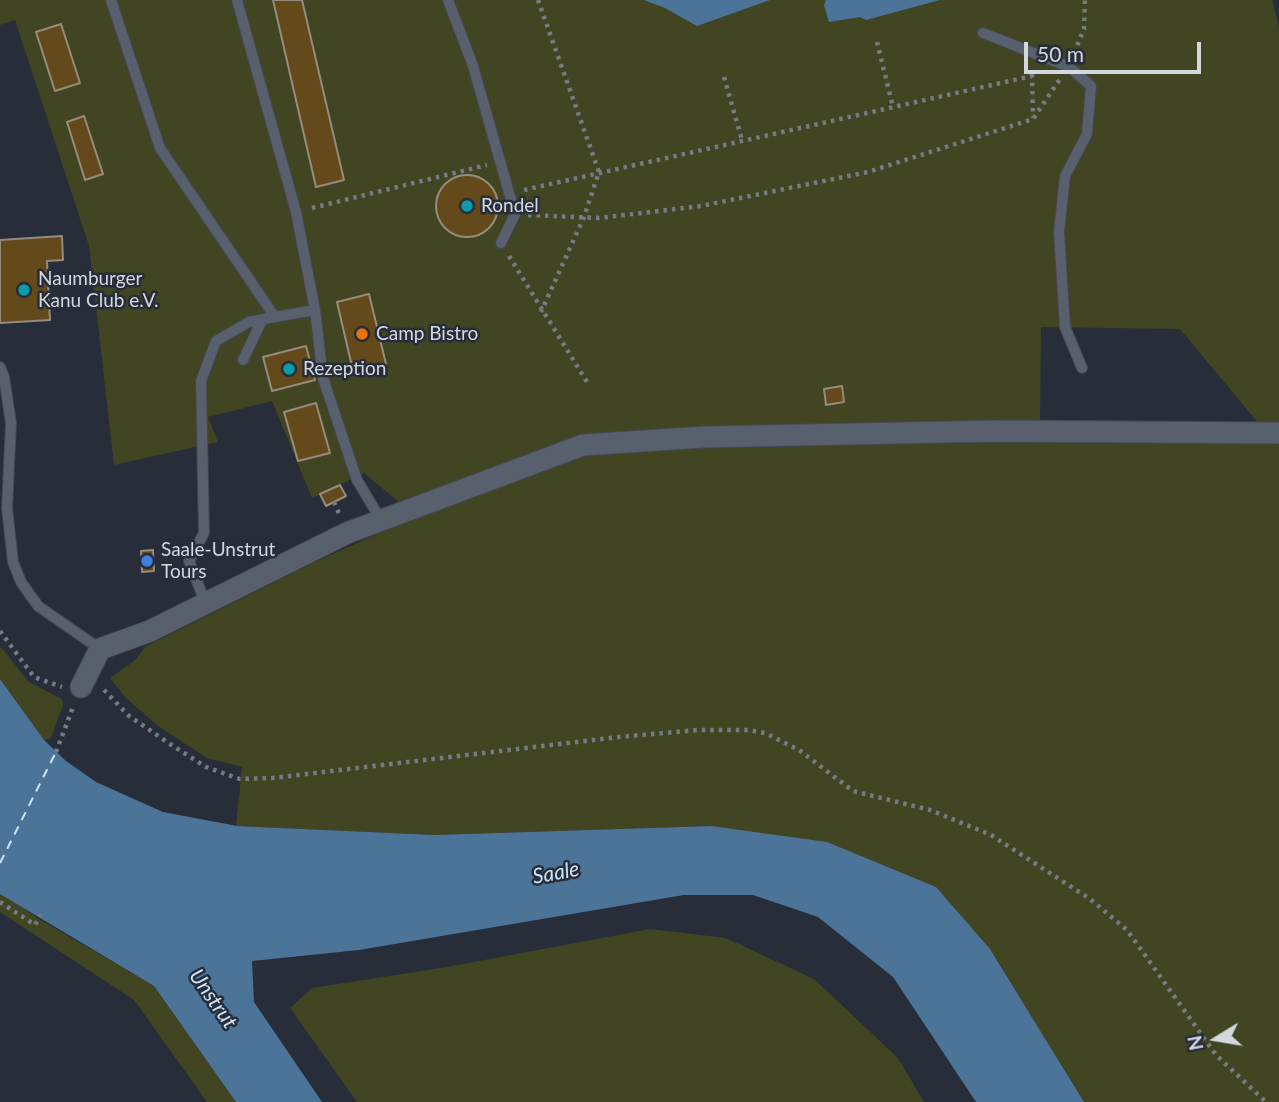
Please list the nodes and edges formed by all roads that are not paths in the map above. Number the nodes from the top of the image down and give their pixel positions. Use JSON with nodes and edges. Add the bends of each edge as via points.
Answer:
{"nodes":[{"id":1,"x":111,"y":0,"type":"edge"},
{"id":2,"x":237,"y":0,"type":"edge"},
{"id":3,"x":448,"y":0,"type":"edge"},
{"id":4,"x":983,"y":33,"type":"dead end"},
{"id":5,"x":502,"y":243,"type":"road end"},
{"id":6,"x":315,"y":310,"type":"junction"},
{"id":7,"x":275,"y":317,"type":"junction"},
{"id":8,"x":262,"y":320,"type":"junction"},
{"id":9,"x":243,"y":360,"type":"dead end"},
{"id":10,"x":0,"y":367,"type":"edge"},
{"id":11,"x":1082,"y":368,"type":"dead end"},
{"id":12,"x":1279,"y":433,"type":"edge"},
{"id":13,"x":381,"y":520,"type":"junction"},
{"id":14,"x":205,"y":601,"type":"junction"},
{"id":15,"x":100,"y":649,"type":"junction"},
{"id":16,"x":77,"y":695,"type":"road end"}],
"edges":[{"from":1,"to":7,"type":"lane","via":[[160,148]]},
{"from":2,"to":6,"type":"lane","via":[[296,212]]},
{"from":3,"to":5,"type":"lane","via":[[473,66],[510,193],[514,214]]},
{"from":4,"to":11,"type":"lane","via":[[1069,67],[1091,86],[1087,134],[1066,176],[1059,232],[1065,327]]},
{"from":6,"to":7,"type":"lane"},
{"from":6,"to":13,"type":"lane","via":[[323,378],[357,480]]},
{"from":7,"to":8,"type":"lane"},
{"from":8,"to":9,"type":"lane"},
{"from":8,"to":14,"type":"lane","via":[[249,322],[216,341],[201,381],[204,533],[190,561]]},
{"from":10,"to":15,"type":"lane","via":[[11,423],[6,508],[13,562],[38,606]]},
{"from":12,"to":13,"type":"street","via":[[981,431],[704,437],[583,445]]},
{"from":13,"to":14,"type":"street"},
{"from":14,"to":15,"type":"street","via":[[150,631]]},
{"from":15,"to":16,"type":"street"}]}
